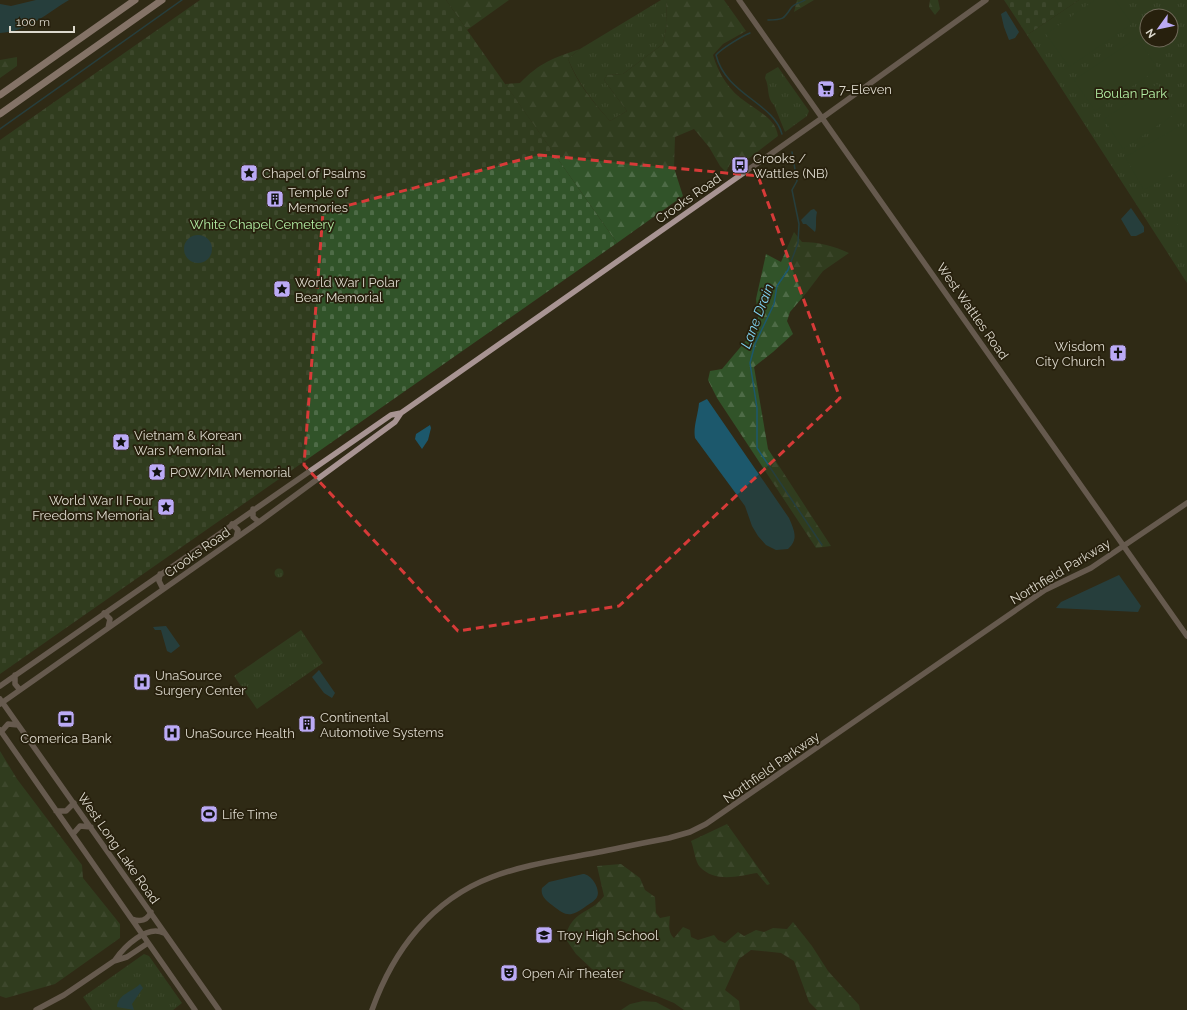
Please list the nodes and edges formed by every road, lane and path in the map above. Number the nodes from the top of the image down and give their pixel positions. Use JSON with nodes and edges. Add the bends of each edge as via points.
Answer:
{"nodes":[{"id":1,"x":135,"y":0,"type":"edge"},
{"id":2,"x":162,"y":0,"type":"edge"},
{"id":3,"x":739,"y":0,"type":"edge"},
{"id":4,"x":986,"y":0,"type":"edge"},
{"id":5,"x":0,"y":95,"type":"edge"},
{"id":6,"x":0,"y":114,"type":"edge"},
{"id":7,"x":822,"y":118,"type":"junction"},
{"id":8,"x":401,"y":413,"type":"junction"},
{"id":9,"x":325,"y":459,"type":"junction"},
{"id":10,"x":329,"y":471,"type":"junction"},
{"id":11,"x":1187,"y":503,"type":"edge"},
{"id":12,"x":253,"y":509,"type":"junction"},
{"id":13,"x":260,"y":522,"type":"junction"},
{"id":14,"x":232,"y":524,"type":"junction"},
{"id":15,"x":236,"y":538,"type":"junction"},
{"id":16,"x":1124,"y":545,"type":"junction"},
{"id":17,"x":160,"y":574,"type":"junction"},
{"id":18,"x":163,"y":589,"type":"junction"},
{"id":19,"x":104,"y":613,"type":"junction"},
{"id":20,"x":108,"y":628,"type":"junction"},
{"id":21,"x":1187,"y":636,"type":"edge"},
{"id":22,"x":15,"y":675,"type":"junction"},
{"id":23,"x":0,"y":686,"type":"edge"},
{"id":24,"x":20,"y":690,"type":"junction"},
{"id":25,"x":1,"y":702,"type":"edge"},
{"id":26,"x":18,"y":725,"type":"junction"},
{"id":27,"x":1,"y":731,"type":"edge"},
{"id":28,"x":74,"y":803,"type":"junction"},
{"id":29,"x":56,"y":810,"type":"junction"},
{"id":30,"x":91,"y":827,"type":"junction"},
{"id":31,"x":73,"y":834,"type":"junction"},
{"id":32,"x":151,"y":912,"type":"junction"},
{"id":33,"x":132,"y":919,"type":"junction"},
{"id":34,"x":165,"y":933,"type":"junction"},
{"id":35,"x":143,"y":935,"type":"junction"},
{"id":36,"x":148,"y":943,"type":"junction"},
{"id":37,"x":114,"y":960,"type":"junction"},
{"id":38,"x":36,"y":1010,"type":"edge"},
{"id":39,"x":195,"y":1010,"type":"edge"},
{"id":40,"x":219,"y":1010,"type":"edge"},
{"id":41,"x":372,"y":1010,"type":"edge"}],
"edges":[{"from":1,"to":5,"type":"highway"},
{"from":2,"to":6,"type":"highway"},
{"from":3,"to":7,"type":"main road","name":"West Wattles Road"},
{"from":4,"to":7,"type":"main road","name":"Crooks Road"},
{"from":7,"to":8,"type":"main road","name":"Crooks Road"},
{"from":7,"to":16,"type":"main road","name":"West Wattles Road"},
{"from":8,"to":9,"type":"main road","name":"Crooks Road","via":[[391,415]]},
{"from":8,"to":10,"type":"main road","name":"Crooks Road","via":[[395,422]]},
{"from":9,"to":10,"type":"main road","via":[[330,464]]},
{"from":9,"to":12,"type":"main road","name":"Crooks Road"},
{"from":10,"to":13,"type":"main road","name":"Crooks Road"},
{"from":11,"to":16,"type":"main road","name":"Northfield Parkway"},
{"from":12,"to":13,"type":"main road","via":[[253,517]]},
{"from":12,"to":14,"type":"main road","name":"Crooks Road"},
{"from":13,"to":15,"type":"main road","name":"Crooks Road"},
{"from":14,"to":15,"type":"main road","via":[[238,530]]},
{"from":14,"to":17,"type":"main road","name":"Crooks Road"},
{"from":15,"to":18,"type":"main road","name":"Crooks Road"},
{"from":16,"to":21,"type":"main road","name":"West Wattles Road"},
{"from":16,"to":41,"type":"main road","name":"Northfield Parkway","via":[[1091,568],[1045,590],[706,824],[669,838],[524,867],[491,877],[465,890],[437,909],[413,934],[390,967]]},
{"from":17,"to":18,"type":"main road","via":[[159,582]]},
{"from":17,"to":19,"type":"main road","name":"Crooks Road"},
{"from":18,"to":20,"type":"main road","name":"Crooks Road"},
{"from":19,"to":20,"type":"main road","via":[[110,619]]},
{"from":19,"to":22,"type":"main road","name":"Crooks Road"},
{"from":20,"to":24,"type":"main road","name":"Crooks Road"},
{"from":22,"to":23,"type":"main road","name":"Crooks Road"},
{"from":22,"to":24,"type":"main road","via":[[15,684]]},
{"from":24,"to":25,"type":"main road","name":"Crooks Road"},
{"from":25,"to":26,"type":"main road","name":"West Long Lake Road"},
{"from":26,"to":27,"type":"main road","via":[[8,724]]},
{"from":26,"to":28,"type":"main road","name":"West Long Lake Road"},
{"from":27,"to":29,"type":"main road"},
{"from":28,"to":29,"type":"main road","via":[[66,812]]},
{"from":28,"to":30,"type":"main road","name":"West Long Lake Road"},
{"from":29,"to":31,"type":"main road"},
{"from":30,"to":31,"type":"main road","via":[[80,826]]},
{"from":30,"to":32,"type":"main road","name":"West Long Lake Road"},
{"from":31,"to":33,"type":"main road"},
{"from":32,"to":33,"type":"main road","via":[[143,921]]},
{"from":32,"to":34,"type":"main road","name":"West Long Lake Road"},
{"from":33,"to":35,"type":"main road"},
{"from":34,"to":35,"type":"main road","via":[[155,930]]},
{"from":34,"to":40,"type":"main road","name":"West Long Lake Road"},
{"from":35,"to":36,"type":"main road"},
{"from":35,"to":37,"type":"main road","via":[[122,950]]},
{"from":36,"to":37,"type":"main road","via":[[127,957]]},
{"from":36,"to":39,"type":"main road"},
{"from":37,"to":38,"type":"main road","via":[[57,1000]]}]}
